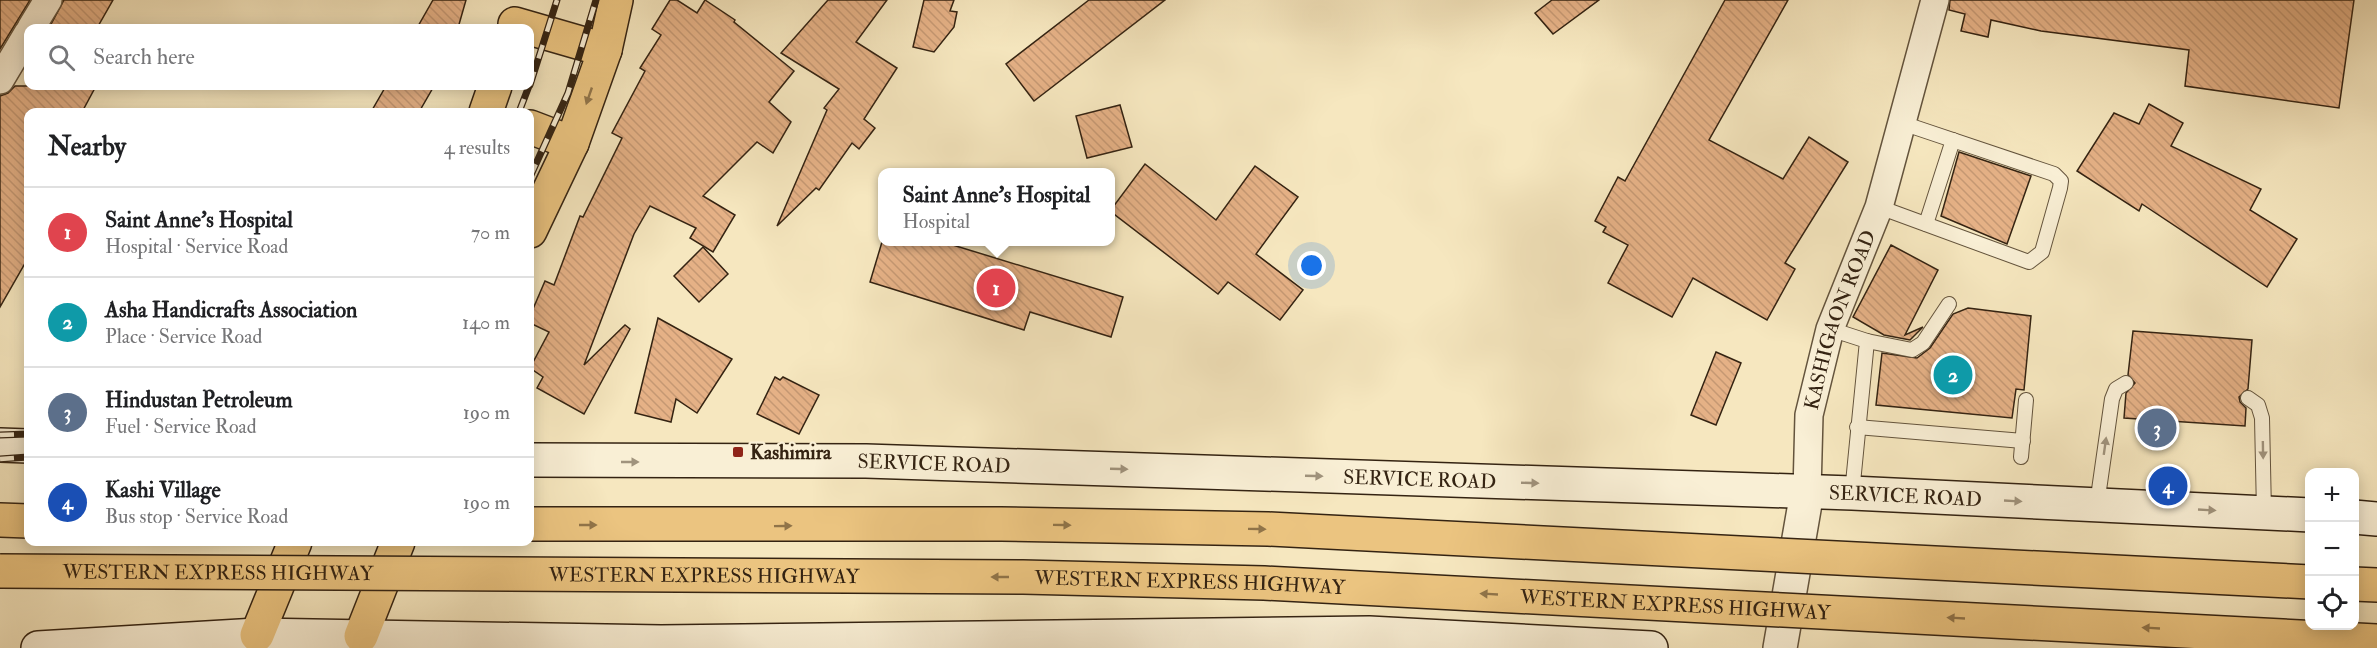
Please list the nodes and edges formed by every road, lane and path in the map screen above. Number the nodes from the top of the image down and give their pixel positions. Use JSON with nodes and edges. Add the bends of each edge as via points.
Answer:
{"nodes":[{"id":1,"x":48,"y":0,"type":"edge"},
{"id":2,"x":616,"y":0,"type":"edge"},
{"id":3,"x":1935,"y":0,"type":"edge"},
{"id":4,"x":517,"y":17,"type":"edge"},
{"id":5,"x":33,"y":24,"type":"edge"},
{"id":6,"x":24,"y":40,"type":"edge"},
{"id":7,"x":605,"y":50,"type":"junction"},
{"id":8,"x":0,"y":80,"type":"edge"},
{"id":9,"x":1902,"y":123,"type":"junction"},
{"id":10,"x":534,"y":129,"type":"edge"},
{"id":11,"x":1953,"y":140,"type":"junction"},
{"id":12,"x":572,"y":143,"type":"junction"},
{"id":13,"x":1879,"y":207,"type":"junction"},
{"id":14,"x":534,"y":223,"type":"edge"},
{"id":15,"x":1926,"y":224,"type":"junction"},
{"id":16,"x":1949,"y":304,"type":"dead end"},
{"id":17,"x":1830,"y":328,"type":"junction"},
{"id":18,"x":1867,"y":341,"type":"junction"},
{"id":19,"x":2126,"y":383,"type":"dead end"},
{"id":20,"x":2248,"y":398,"type":"dead end"},
{"id":21,"x":2026,"y":400,"type":"dead end"},
{"id":22,"x":1857,"y":427,"type":"junction"},
{"id":23,"x":2023,"y":441,"type":"junction"},
{"id":24,"x":0,"y":445,"type":"edge"},
{"id":25,"x":24,"y":446,"type":"edge"},
{"id":26,"x":2021,"y":457,"type":"dead end"},
{"id":27,"x":534,"y":460,"type":"edge"},
{"id":28,"x":1807,"y":492,"type":"junction"},
{"id":29,"x":1852,"y":494,"type":"junction"},
{"id":30,"x":2097,"y":504,"type":"junction"},
{"id":31,"x":2264,"y":513,"type":"junction"},
{"id":32,"x":2305,"y":515,"type":"edge"},
{"id":33,"x":2359,"y":518,"type":"edge"},
{"id":34,"x":2377,"y":519,"type":"edge"},
{"id":35,"x":0,"y":520,"type":"edge"},
{"id":36,"x":24,"y":521,"type":"edge"},
{"id":37,"x":534,"y":525,"type":"edge"},
{"id":38,"x":293,"y":546,"type":"edge"},
{"id":39,"x":396,"y":546,"type":"edge"},
{"id":40,"x":0,"y":571,"type":"edge"},
{"id":41,"x":2305,"y":582,"type":"edge"},
{"id":42,"x":2359,"y":584,"type":"edge"},
{"id":43,"x":2377,"y":585,"type":"edge"},
{"id":44,"x":361,"y":636,"type":"junction"},
{"id":45,"x":2377,"y":641,"type":"edge"},
{"id":46,"x":257,"y":642,"type":"edge"},
{"id":47,"x":660,"y":645,"type":"edge"},
{"id":48,"x":38,"y":648,"type":"edge"},
{"id":49,"x":1651,"y":648,"type":"edge"},
{"id":50,"x":1780,"y":648,"type":"edge"}],
"edges":[{"from":1,"to":5,"type":"street"},
{"from":2,"to":7,"type":"main road"},
{"from":3,"to":9,"type":"street","name":"KASHIGAON ROAD"},
{"from":4,"to":7,"type":"main road"},
{"from":6,"to":8,"type":"street"},
{"from":7,"to":12,"type":"main road","one_way":true},
{"from":9,"to":11,"type":"lane"},
{"from":9,"to":13,"type":"street","name":"KASHIGAON ROAD"},
{"from":10,"to":12,"type":"main road"},
{"from":11,"to":15,"type":"lane"},
{"from":11,"to":15,"type":"lane","via":[[2054,174],[2061,181],[2042,252],[2029,262]]},
{"from":12,"to":14,"type":"main road"},
{"from":13,"to":15,"type":"lane"},
{"from":13,"to":17,"type":"street","name":"KASHIGAON ROAD"},
{"from":16,"to":18,"type":"lane","via":[[1923,343],[1912,350]]},
{"from":17,"to":18,"type":"lane"},
{"from":17,"to":28,"type":"street","name":"KASHIGAON ROAD","via":[[1809,415]]},
{"from":18,"to":22,"type":"lane"},
{"from":30,"to":19,"type":"lane","one_way":true,"via":[[2112,399],[2116,389]]},
{"from":20,"to":31,"type":"lane","one_way":true,"via":[[2258,405],[2262,418]]},
{"from":21,"to":23,"type":"lane"},
{"from":22,"to":23,"type":"lane"},
{"from":22,"to":29,"type":"lane"},
{"from":23,"to":26,"type":"lane"},
{"from":24,"to":25,"type":"main road"},
{"from":27,"to":28,"type":"main road","name":"SERVICE ROAD","one_way":true,"via":[[866,461]]},
{"from":28,"to":29,"type":"main road","name":"SERVICE ROAD"},
{"from":28,"to":50,"type":"main road","name":"KASHIGAON ROAD"},
{"from":29,"to":30,"type":"main road","name":"SERVICE ROAD","one_way":true},
{"from":30,"to":31,"type":"main road","name":"SERVICE ROAD","one_way":true},
{"from":31,"to":32,"type":"main road","name":"SERVICE ROAD"},
{"from":33,"to":34,"type":"main road"},
{"from":35,"to":36,"type":"main road"},
{"from":37,"to":41,"type":"main road","one_way":true,"bridge":true,"via":[[1001,524],[1268,529]]},
{"from":38,"to":46,"type":"main road"},
{"from":39,"to":44,"type":"main road"},
{"from":45,"to":40,"type":"main road","name":"WESTERN EXPRESS HIGHWAY","one_way":true,"bridge":true,"via":[[1264,583],[1011,577]]},
{"from":42,"to":43,"type":"main road"},
{"from":44,"to":46,"type":"main road"},
{"from":44,"to":47,"type":"main road"},
{"from":46,"to":48,"type":"main road"},
{"from":47,"to":49,"type":"main road","via":[[1369,633]]}]}
